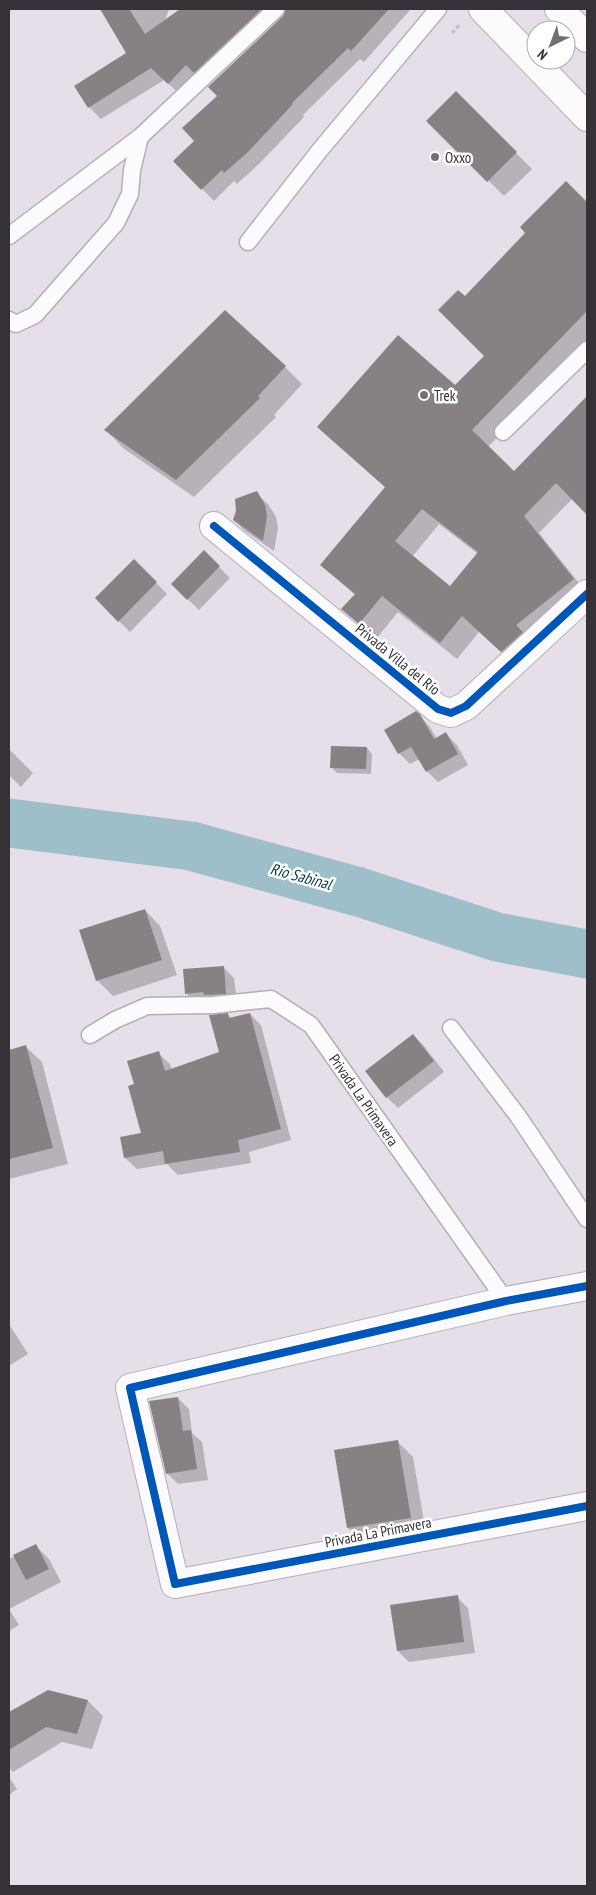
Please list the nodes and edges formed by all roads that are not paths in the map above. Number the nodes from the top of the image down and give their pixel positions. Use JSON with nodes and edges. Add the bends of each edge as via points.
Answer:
{"nodes":[{"id":1,"x":276,"y":9,"type":"edge"},
{"id":2,"x":438,"y":9,"type":"edge"},
{"id":3,"x":483,"y":9,"type":"edge"},
{"id":4,"x":559,"y":9,"type":"edge"},
{"id":5,"x":587,"y":38,"type":"edge"},
{"id":6,"x":587,"y":117,"type":"edge"},
{"id":7,"x":140,"y":136,"type":"junction"},
{"id":8,"x":9,"y":236,"type":"edge"},
{"id":9,"x":248,"y":242,"type":"dead end"},
{"id":10,"x":9,"y":320,"type":"edge"},
{"id":11,"x":587,"y":350,"type":"edge"},
{"id":12,"x":503,"y":432,"type":"dead end"},
{"id":13,"x":214,"y":526,"type":"dead end"},
{"id":14,"x":587,"y":594,"type":"edge"},
{"id":15,"x":451,"y":1028,"type":"dead end"},
{"id":16,"x":90,"y":1035,"type":"dead end"},
{"id":17,"x":587,"y":1219,"type":"edge"},
{"id":18,"x":587,"y":1286,"type":"edge"},
{"id":19,"x":506,"y":1301,"type":"junction"},
{"id":20,"x":587,"y":1506,"type":"edge"}],
"edges":[{"from":1,"to":7,"type":"lane"},
{"from":2,"to":9,"type":"lane"},
{"from":3,"to":6,"type":"street"},
{"from":4,"to":5,"type":"street"},
{"from":7,"to":8,"type":"lane"},
{"from":7,"to":10,"type":"lane","via":[[130,194],[116,223],[35,315],[16,324]]},
{"from":11,"to":12,"type":"lane"},
{"from":13,"to":14,"type":"street","name":"Privada Villa del Río","via":[[438,709],[452,712],[466,706]]},
{"from":15,"to":17,"type":"lane","via":[[518,1116]]},
{"from":16,"to":19,"type":"lane","name":"Privada La Primavera","via":[[147,1006],[213,1006],[271,1000],[311,1025]]},
{"from":18,"to":19,"type":"street"},
{"from":19,"to":20,"type":"street","name":"Privada La Primavera","via":[[130,1388],[175,1584]]}]}
